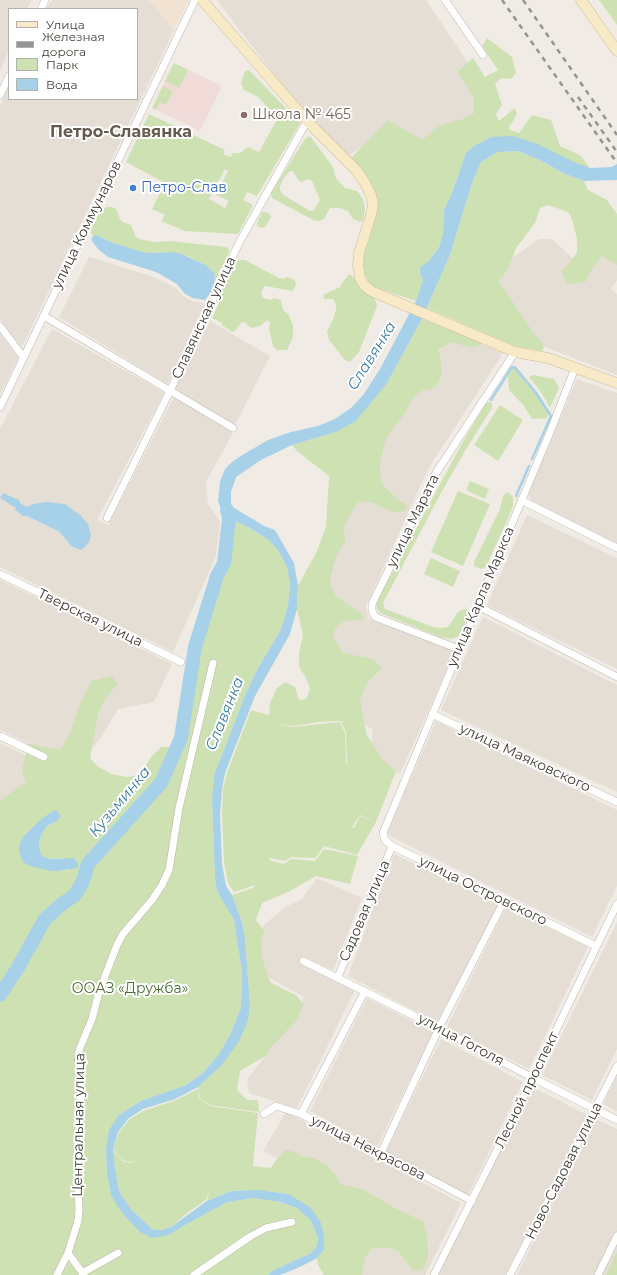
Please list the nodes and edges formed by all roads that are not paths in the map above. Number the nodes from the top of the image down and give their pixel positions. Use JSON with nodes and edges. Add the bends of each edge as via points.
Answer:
{"nodes":[{"id":1,"x":195,"y":0,"type":"edge"},
{"id":2,"x":202,"y":0,"type":"edge"},
{"id":3,"x":445,"y":0,"type":"edge"},
{"id":4,"x":581,"y":0,"type":"edge"},
{"id":5,"x":617,"y":51,"type":"edge"},
{"id":6,"x":483,"y":55,"type":"dead end"},
{"id":7,"x":8,"y":78,"type":"edge"},
{"id":8,"x":0,"y":95,"type":"edge"},
{"id":9,"x":307,"y":122,"type":"junction"},
{"id":10,"x":44,"y":316,"type":"junction"},
{"id":11,"x":0,"y":326,"type":"edge"},
{"id":12,"x":514,"y":352,"type":"junction"},
{"id":13,"x":24,"y":358,"type":"junction"},
{"id":14,"x":575,"y":368,"type":"junction"},
{"id":15,"x":617,"y":383,"type":"edge"},
{"id":16,"x":170,"y":391,"type":"junction"},
{"id":17,"x":0,"y":407,"type":"edge"},
{"id":18,"x":233,"y":428,"type":"dead end"},
{"id":19,"x":521,"y":500,"type":"junction"},
{"id":20,"x":107,"y":518,"type":"dead end"},
{"id":21,"x":617,"y":548,"type":"edge"},
{"id":22,"x":0,"y":574,"type":"edge"},
{"id":23,"x":478,"y":606,"type":"junction"},
{"id":24,"x":460,"y":649,"type":"junction"},
{"id":25,"x":181,"y":662,"type":"dead end"},
{"id":26,"x":213,"y":663,"type":"dead end"},
{"id":27,"x":617,"y":677,"type":"edge"},
{"id":28,"x":432,"y":714,"type":"junction"},
{"id":29,"x":0,"y":736,"type":"edge"},
{"id":30,"x":44,"y":757,"type":"dead end"},
{"id":31,"x":617,"y":802,"type":"edge"},
{"id":32,"x":392,"y":846,"type":"junction"},
{"id":33,"x":504,"y":902,"type":"junction"},
{"id":34,"x":617,"y":904,"type":"edge"},
{"id":35,"x":596,"y":946,"type":"junction"},
{"id":36,"x":304,"y":961,"type":"dead end"},
{"id":37,"x":338,"y":977,"type":"junction"},
{"id":38,"x":365,"y":991,"type":"junction"},
{"id":39,"x":439,"y":1028,"type":"junction"},
{"id":40,"x":617,"y":1066,"type":"edge"},
{"id":41,"x":533,"y":1078,"type":"junction"},
{"id":42,"x":596,"y":1109,"type":"junction"},
{"id":43,"x":264,"y":1114,"type":"dead end"},
{"id":44,"x":301,"y":1114,"type":"junction"},
{"id":45,"x":617,"y":1120,"type":"edge"},
{"id":46,"x":381,"y":1153,"type":"junction"},
{"id":47,"x":472,"y":1201,"type":"junction"},
{"id":48,"x":292,"y":1222,"type":"dead end"},
{"id":49,"x":617,"y":1236,"type":"edge"},
{"id":50,"x":68,"y":1253,"type":"junction"},
{"id":51,"x":118,"y":1253,"type":"dead end"},
{"id":52,"x":83,"y":1274,"type":"edge"},
{"id":53,"x":57,"y":1275,"type":"edge"},
{"id":54,"x":194,"y":1275,"type":"edge"},
{"id":55,"x":434,"y":1275,"type":"edge"},
{"id":56,"x":510,"y":1275,"type":"edge"},
{"id":57,"x":598,"y":1275,"type":"edge"}],
"edges":[{"from":1,"to":10,"type":"street","name":"улица Коммунаров"},
{"from":2,"to":9,"type":"street"},
{"from":3,"to":6,"type":"street"},
{"from":4,"to":5,"type":"street"},
{"from":7,"to":8,"type":"street"},
{"from":9,"to":12,"type":"street","via":[[357,171],[371,195],[371,216],[359,253],[358,265],[364,285],[371,291]]},
{"from":9,"to":16,"type":"street","name":"Славянская улица","via":[[239,243]]},
{"from":10,"to":13,"type":"street","name":"улица Коммунаров"},
{"from":10,"to":16,"type":"street"},
{"from":11,"to":13,"type":"street"},
{"from":12,"to":14,"type":"street","via":[[548,358]]},
{"from":12,"to":24,"type":"street","name":"улица Марата","via":[[436,473],[372,604],[375,617]]},
{"from":13,"to":17,"type":"street","name":"улица Коммунаров"},
{"from":14,"to":15,"type":"street"},
{"from":14,"to":19,"type":"street","name":"улица Карла Маркса"},
{"from":16,"to":18,"type":"street"},
{"from":16,"to":20,"type":"street","name":"Славянская улица"},
{"from":19,"to":21,"type":"street"},
{"from":19,"to":23,"type":"street","name":"улица Карла Маркса"},
{"from":22,"to":25,"type":"street","name":"Тверская улица"},
{"from":23,"to":24,"type":"street","name":"улица Карла Маркса"},
{"from":23,"to":27,"type":"street"},
{"from":24,"to":28,"type":"street","name":"улица Карла Маркса"},
{"from":26,"to":50,"type":"street","name":"Центральная улица","via":[[179,808],[169,870],[152,900],[116,945],[78,1054],[81,1092],[77,1159],[79,1210]]},
{"from":28,"to":31,"type":"street","name":"улица Маяковского"},
{"from":28,"to":32,"type":"street","name":"улица Карла Маркса","via":[[383,833],[385,840]]},
{"from":29,"to":30,"type":"street"},
{"from":32,"to":33,"type":"street","name":"улица Островского"},
{"from":32,"to":37,"type":"street","name":"Садовая улица"},
{"from":33,"to":35,"type":"street","name":"улица Островского"},
{"from":33,"to":39,"type":"street"},
{"from":34,"to":35,"type":"street","name":"Лесной проспект"},
{"from":35,"to":41,"type":"street","name":"Лесной проспект"},
{"from":36,"to":37,"type":"street","name":"улица Гоголя"},
{"from":37,"to":38,"type":"street","name":"улица Гоголя"},
{"from":38,"to":39,"type":"street","name":"улица Гоголя"},
{"from":38,"to":44,"type":"street"},
{"from":39,"to":41,"type":"street","name":"улица Гоголя"},
{"from":39,"to":46,"type":"street"},
{"from":40,"to":42,"type":"street","name":"Ново-Садовая улица"},
{"from":41,"to":42,"type":"street","name":"улица Гоголя"},
{"from":41,"to":47,"type":"street","name":"Лесной проспект"},
{"from":42,"to":45,"type":"street","name":"улица Гоголя"},
{"from":42,"to":56,"type":"street","name":"Ново-Садовая улица"},
{"from":43,"to":44,"type":"street","name":"улица Некрасова","via":[[276,1106]]},
{"from":44,"to":46,"type":"street","name":"улица Некрасова"},
{"from":46,"to":47,"type":"street","name":"улица Некрасова"},
{"from":47,"to":55,"type":"street","name":"Лесной проспект"},
{"from":48,"to":54,"type":"street","via":[[266,1228],[251,1236]]},
{"from":49,"to":57,"type":"street"},
{"from":50,"to":52,"type":"street"},
{"from":50,"to":53,"type":"street","name":"Центральная улица"},
{"from":51,"to":52,"type":"street"}]}
